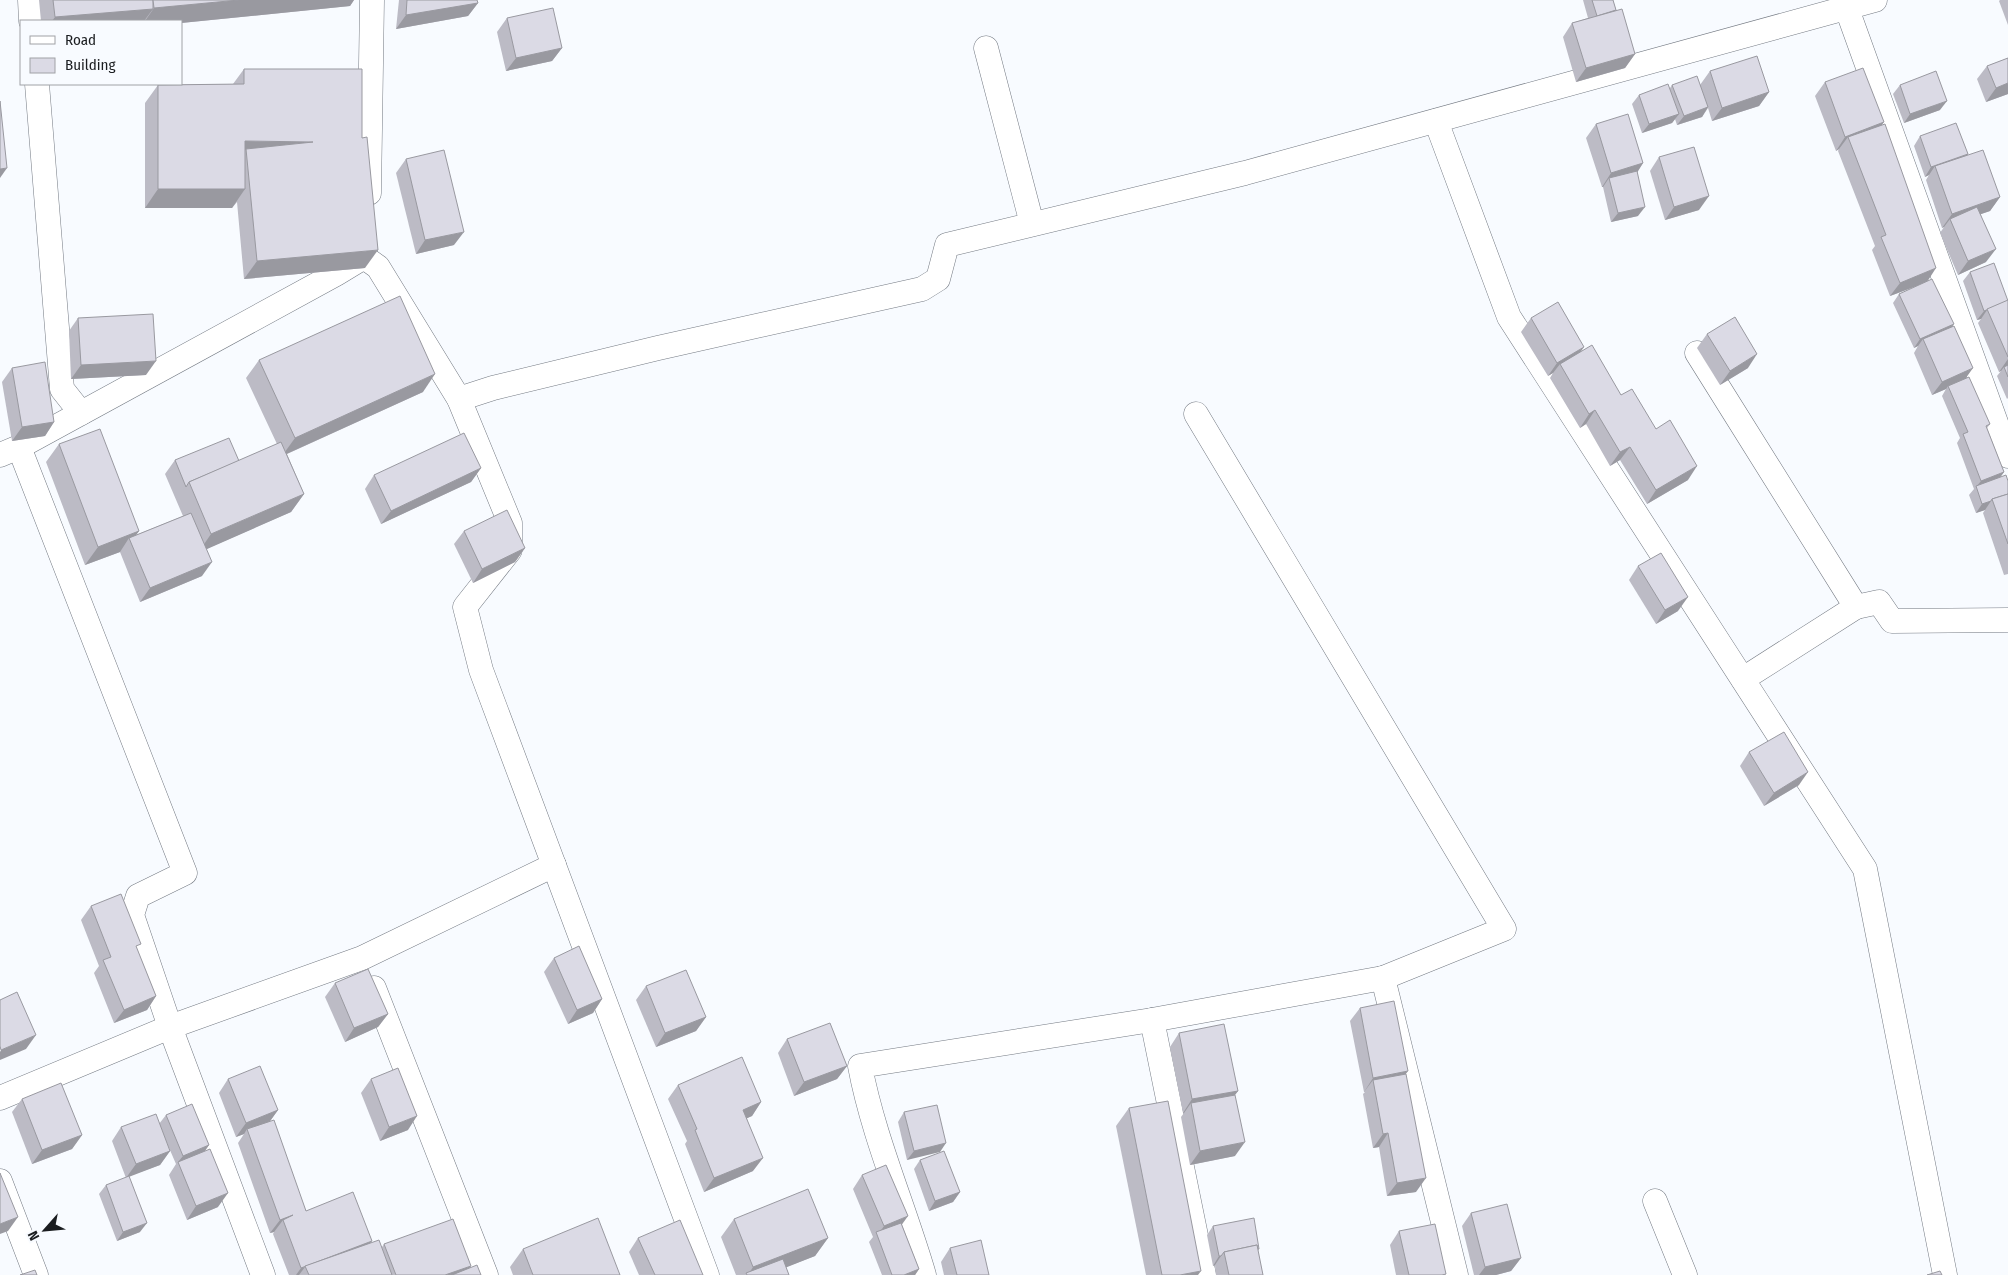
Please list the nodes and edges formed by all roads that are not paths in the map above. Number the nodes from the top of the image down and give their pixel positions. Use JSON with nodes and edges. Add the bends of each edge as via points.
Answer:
{"nodes":[{"id":1,"x":30,"y":0,"type":"edge"},
{"id":2,"x":372,"y":0,"type":"edge"},
{"id":3,"x":1874,"y":0,"type":"edge"},
{"id":4,"x":1848,"y":9,"type":"junction"},
{"id":5,"x":31,"y":20,"type":"edge"},
{"id":6,"x":986,"y":48,"type":"dead end"},
{"id":7,"x":37,"y":85,"type":"edge"},
{"id":8,"x":1436,"y":121,"type":"junction"},
{"id":9,"x":1032,"y":224,"type":"junction"},
{"id":10,"x":364,"y":257,"type":"junction"},
{"id":11,"x":1696,"y":353,"type":"dead end"},
{"id":12,"x":459,"y":399,"type":"junction"},
{"id":13,"x":81,"y":413,"type":"junction"},
{"id":14,"x":1196,"y":414,"type":"dead end"},
{"id":15,"x":10,"y":451,"type":"edge"},
{"id":16,"x":2008,"y":456,"type":"edge"},
{"id":17,"x":1856,"y":607,"type":"junction"},
{"id":18,"x":2008,"y":620,"type":"edge"},
{"id":19,"x":1743,"y":680,"type":"junction"},
{"id":20,"x":554,"y":864,"type":"junction"},
{"id":21,"x":362,"y":958,"type":"junction"},
{"id":22,"x":1383,"y":978,"type":"junction"},
{"id":23,"x":1152,"y":1020,"type":"junction"},
{"id":24,"x":170,"y":1028,"type":"junction"},
{"id":25,"x":0,"y":1098,"type":"edge"},
{"id":26,"x":0,"y":1181,"type":"edge"},
{"id":27,"x":1655,"y":1201,"type":"dead end"},
{"id":28,"x":36,"y":1275,"type":"edge"},
{"id":29,"x":263,"y":1275,"type":"edge"},
{"id":30,"x":486,"y":1275,"type":"edge"},
{"id":31,"x":707,"y":1275,"type":"edge"},
{"id":32,"x":924,"y":1275,"type":"edge"},
{"id":33,"x":1204,"y":1275,"type":"edge"},
{"id":34,"x":1456,"y":1275,"type":"edge"},
{"id":35,"x":1685,"y":1275,"type":"edge"},
{"id":36,"x":1945,"y":1275,"type":"edge"}],
"edges":[{"from":1,"to":5,"type":"street"},
{"from":2,"to":10,"type":"street"},
{"from":3,"to":4,"type":"street"},
{"from":4,"to":8,"type":"street"},
{"from":4,"to":16,"type":"street"},
{"from":6,"to":9,"type":"street"},
{"from":7,"to":13,"type":"street","via":[[62,389]]},
{"from":8,"to":9,"type":"street","via":[[1245,173]]},
{"from":8,"to":19,"type":"street","via":[[1509,317]]},
{"from":9,"to":12,"type":"street","via":[[947,245],[938,280],[922,289],[658,348]]},
{"from":10,"to":12,"type":"street","via":[[378,267]]},
{"from":10,"to":13,"type":"street"},
{"from":11,"to":17,"type":"street"},
{"from":12,"to":20,"type":"street","via":[[510,523],[510,550],[465,607],[481,670]]},
{"from":13,"to":15,"type":"street"},
{"from":14,"to":22,"type":"street","via":[[1504,928]]},
{"from":15,"to":24,"type":"street","via":[[185,873],[138,896],[132,915]]},
{"from":17,"to":18,"type":"street","via":[[1879,602],[1892,621]]},
{"from":17,"to":19,"type":"street"},
{"from":19,"to":36,"type":"street","via":[[1865,869]]},
{"from":20,"to":21,"type":"street"},
{"from":20,"to":31,"type":"street"},
{"from":21,"to":24,"type":"street"},
{"from":21,"to":30,"type":"street"},
{"from":22,"to":23,"type":"street"},
{"from":22,"to":34,"type":"street"},
{"from":23,"to":32,"type":"street","via":[[860,1066],[866,1099]]},
{"from":23,"to":33,"type":"street"},
{"from":24,"to":25,"type":"street"},
{"from":24,"to":29,"type":"street"},
{"from":26,"to":28,"type":"street"},
{"from":27,"to":35,"type":"street"}]}
